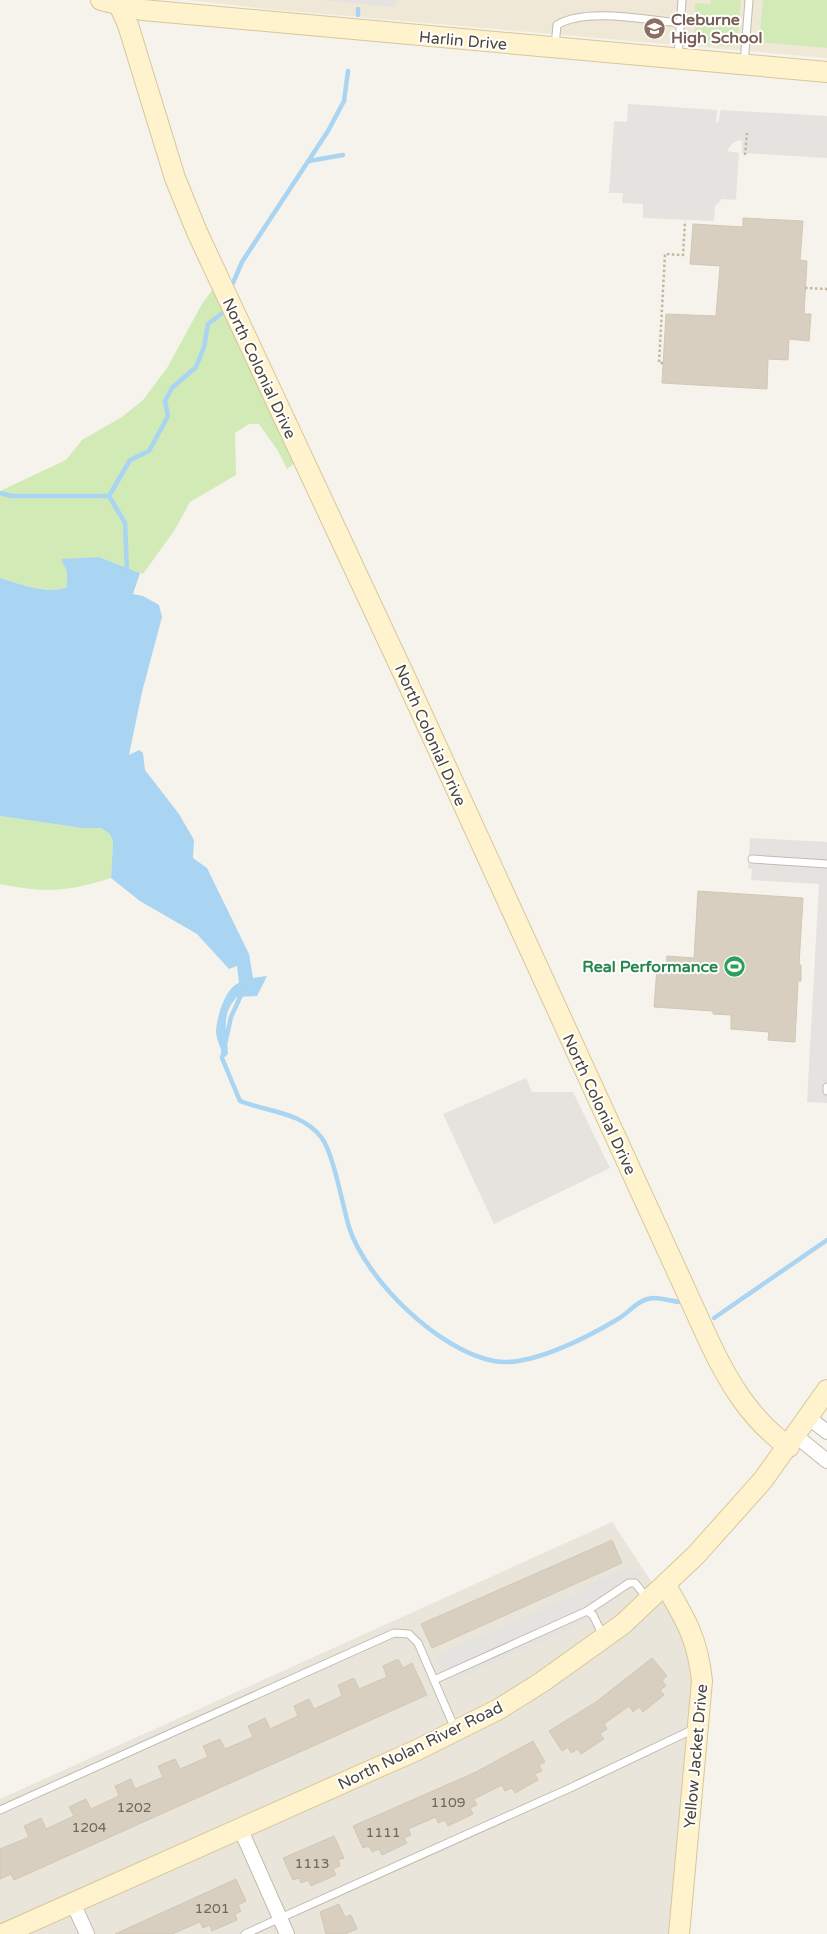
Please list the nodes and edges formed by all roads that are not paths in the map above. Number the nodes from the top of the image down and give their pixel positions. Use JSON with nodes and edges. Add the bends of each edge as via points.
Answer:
{"nodes":[{"id":1,"x":101,"y":0,"type":"edge"},
{"id":2,"x":682,"y":0,"type":"edge"},
{"id":3,"x":749,"y":0,"type":"edge"},
{"id":4,"x":119,"y":3,"type":"edge"},
{"id":5,"x":680,"y":23,"type":"junction"},
{"id":6,"x":555,"y":48,"type":"junction"},
{"id":7,"x":678,"y":59,"type":"junction"},
{"id":8,"x":744,"y":64,"type":"junction"},
{"id":9,"x":827,"y":72,"type":"edge"},
{"id":10,"x":752,"y":859,"type":"dead end"},
{"id":11,"x":827,"y":864,"type":"edge"},
{"id":12,"x":827,"y":1390,"type":"edge"},
{"id":13,"x":809,"y":1418,"type":"junction"},
{"id":14,"x":827,"y":1432,"type":"edge"},
{"id":15,"x":792,"y":1442,"type":"junction"},
{"id":16,"x":827,"y":1461,"type":"edge"},
{"id":17,"x":666,"y":1586,"type":"junction"},
{"id":18,"x":649,"y":1600,"type":"junction"},
{"id":19,"x":588,"y":1611,"type":"junction"},
{"id":20,"x":604,"y":1638,"type":"junction"},
{"id":21,"x":434,"y":1680,"type":"junction"},
{"id":22,"x":698,"y":1727,"type":"junction"},
{"id":23,"x":456,"y":1731,"type":"junction"},
{"id":24,"x":0,"y":1810,"type":"edge"},
{"id":25,"x":240,"y":1828,"type":"junction"},
{"id":26,"x":73,"y":1903,"type":"junction"},
{"id":27,"x":280,"y":1918,"type":"junction"},
{"id":28,"x":3,"y":1934,"type":"edge"},
{"id":29,"x":87,"y":1934,"type":"edge"},
{"id":30,"x":245,"y":1934,"type":"edge"},
{"id":31,"x":287,"y":1934,"type":"edge"},
{"id":32,"x":678,"y":1934,"type":"edge"}],
"edges":[{"from":1,"to":4,"type":"street","name":"Harlin Drive"},
{"from":2,"to":5,"type":"lane"},
{"from":3,"to":8,"type":"lane"},
{"from":4,"to":6,"type":"street","name":"Harlin Drive","via":[[153,11]]},
{"from":4,"to":15,"type":"street","name":"North Colonial Drive","via":[[175,178],[197,232],[709,1341],[730,1383],[763,1427]]},
{"from":5,"to":6,"type":"lane","via":[[585,15],[557,25]]},
{"from":5,"to":7,"type":"lane"},
{"from":6,"to":7,"type":"street","name":"Harlin Drive"},
{"from":7,"to":8,"type":"street","name":"Harlin Drive"},
{"from":8,"to":9,"type":"street","name":"Harlin Drive"},
{"from":10,"to":11,"type":"lane"},
{"from":12,"to":13,"type":"street","name":"North Nolan River Road"},
{"from":13,"to":14,"type":"street"},
{"from":13,"to":15,"type":"street","name":"North Nolan River Road"},
{"from":15,"to":16,"type":"street"},
{"from":15,"to":17,"type":"street","name":"North Nolan River Road","via":[[727,1523]]},
{"from":17,"to":18,"type":"street","name":"North Nolan River Road"},
{"from":17,"to":22,"type":"street","name":"Yellow Jacket Drive","via":[[691,1629],[700,1654],[702,1681]]},
{"from":18,"to":19,"type":"lane","via":[[635,1583],[629,1583]]},
{"from":18,"to":20,"type":"street","name":"North Nolan River Road"},
{"from":19,"to":20,"type":"lane"},
{"from":19,"to":21,"type":"lane"},
{"from":20,"to":23,"type":"street","name":"North Nolan River Road","via":[[542,1682]]},
{"from":21,"to":23,"type":"lane"},
{"from":21,"to":24,"type":"lane","via":[[413,1637],[394,1633]]},
{"from":22,"to":27,"type":"lane"},
{"from":22,"to":32,"type":"street","name":"Yellow Jacket Drive"},
{"from":23,"to":25,"type":"street","name":"North Nolan River Road"},
{"from":25,"to":26,"type":"street","name":"North Nolan River Road"},
{"from":25,"to":27,"type":"street"},
{"from":26,"to":28,"type":"street","name":"North Nolan River Road"},
{"from":26,"to":29,"type":"street"},
{"from":27,"to":30,"type":"lane"},
{"from":27,"to":31,"type":"street"}]}
